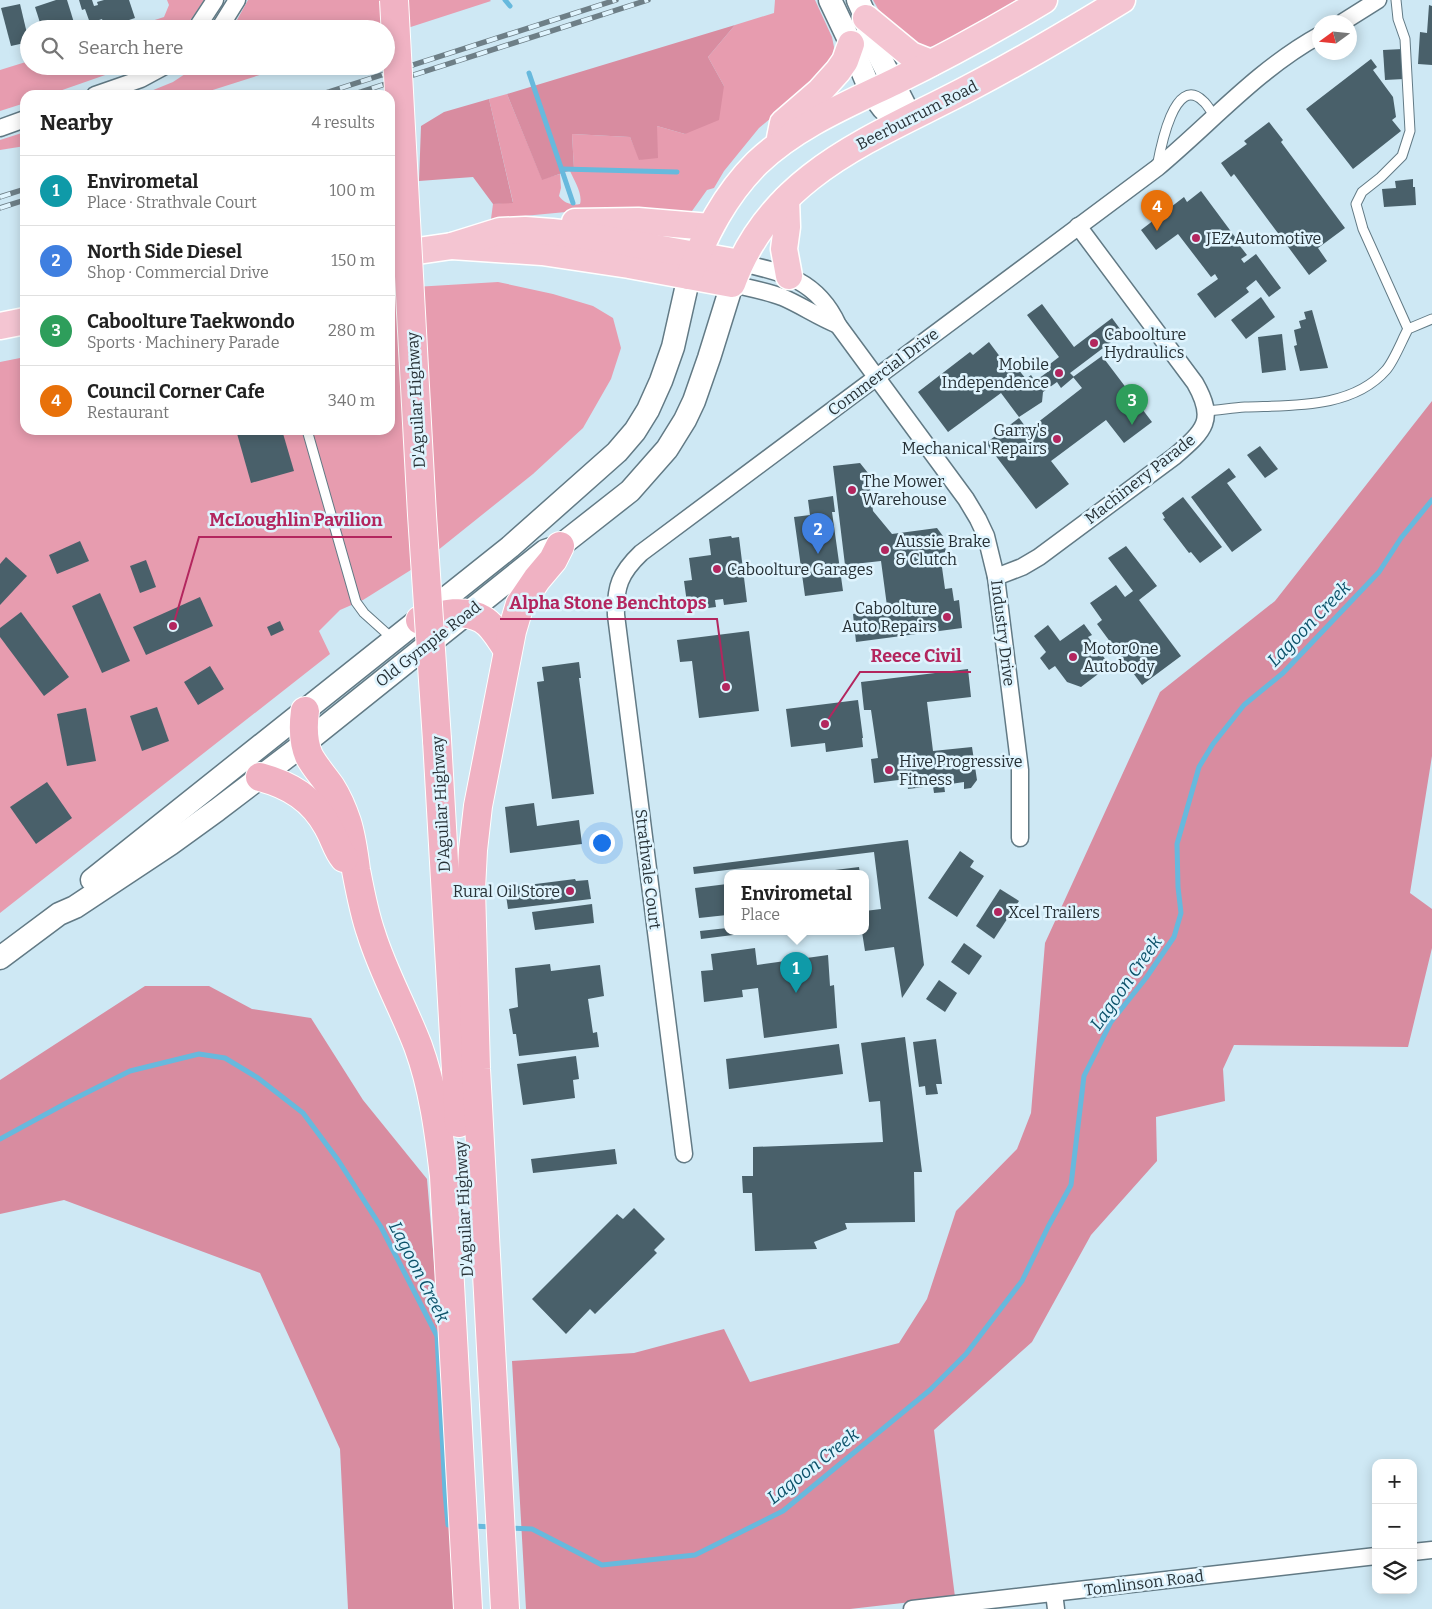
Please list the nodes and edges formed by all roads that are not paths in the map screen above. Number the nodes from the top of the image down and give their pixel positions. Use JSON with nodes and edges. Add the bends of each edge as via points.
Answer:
{"nodes":[{"id":1,"x":215,"y":0,"type":"edge"},
{"id":2,"x":237,"y":0,"type":"edge"},
{"id":3,"x":394,"y":0,"type":"edge"},
{"id":4,"x":830,"y":0,"type":"edge"},
{"id":5,"x":1044,"y":0,"type":"edge"},
{"id":6,"x":1122,"y":0,"type":"edge"},
{"id":7,"x":1378,"y":0,"type":"edge"},
{"id":8,"x":1396,"y":0,"type":"edge"},
{"id":9,"x":862,"y":9,"type":"edge"},
{"id":10,"x":1353,"y":15,"type":"edge"},
{"id":11,"x":202,"y":20,"type":"edge"},
{"id":12,"x":225,"y":20,"type":"edge"},
{"id":13,"x":1312,"y":40,"type":"edge"},
{"id":14,"x":851,"y":44,"type":"junction"},
{"id":15,"x":931,"y":63,"type":"junction"},
{"id":16,"x":148,"y":75,"type":"edge"},
{"id":17,"x":882,"y":87,"type":"junction"},
{"id":18,"x":109,"y":90,"type":"edge"},
{"id":19,"x":1215,"y":117,"type":"junction"},
{"id":20,"x":20,"y":121,"type":"edge"},
{"id":21,"x":905,"y":121,"type":"junction"},
{"id":22,"x":0,"y":128,"type":"edge"},
{"id":23,"x":779,"y":144,"type":"junction"},
{"id":24,"x":1157,"y":168,"type":"junction"},
{"id":25,"x":786,"y":199,"type":"junction"},
{"id":26,"x":1078,"y":226,"type":"junction"},
{"id":27,"x":710,"y":227,"type":"junction"},
{"id":28,"x":552,"y":232,"type":"junction"},
{"id":29,"x":452,"y":246,"type":"junction"},
{"id":30,"x":395,"y":254,"type":"edge"},
{"id":31,"x":693,"y":266,"type":"junction"},
{"id":32,"x":736,"y":274,"type":"junction"},
{"id":33,"x":788,"y":276,"type":"junction"},
{"id":34,"x":1432,"y":319,"type":"edge"},
{"id":35,"x":20,"y":322,"type":"edge"},
{"id":36,"x":838,"y":325,"type":"junction"},
{"id":37,"x":0,"y":326,"type":"edge"},
{"id":38,"x":1408,"y":329,"type":"junction"},
{"id":39,"x":875,"y":377,"type":"junction"},
{"id":40,"x":1206,"y":411,"type":"junction"},
{"id":41,"x":308,"y":435,"type":"edge"},
{"id":42,"x":313,"y":450,"type":"junction"},
{"id":43,"x":324,"y":455,"type":"dead end"},
{"id":44,"x":331,"y":485,"type":"dead end"},
{"id":45,"x":326,"y":498,"type":"junction"},
{"id":46,"x":560,"y":546,"type":"junction"},
{"id":47,"x":996,"y":576,"type":"junction"},
{"id":48,"x":618,"y":585,"type":"joint"},
{"id":49,"x":467,"y":614,"type":"junction"},
{"id":50,"x":420,"y":620,"type":"junction"},
{"id":51,"x":394,"y":640,"type":"junction"},
{"id":52,"x":508,"y":649,"type":"junction"},
{"id":53,"x":305,"y":711,"type":"junction"},
{"id":54,"x":305,"y":743,"type":"junction"},
{"id":55,"x":260,"y":777,"type":"junction"},
{"id":56,"x":1020,"y":838,"type":"dead end"},
{"id":57,"x":356,"y":870,"type":"junction"},
{"id":58,"x":58,"y":914,"type":"junction"},
{"id":59,"x":0,"y":958,"type":"edge"},
{"id":60,"x":684,"y":1154,"type":"dead end"},
{"id":61,"x":463,"y":1192,"type":"junction"},
{"id":62,"x":1432,"y":1550,"type":"edge"},
{"id":63,"x":1417,"y":1552,"type":"edge"},
{"id":64,"x":1372,"y":1557,"type":"edge"},
{"id":65,"x":489,"y":1593,"type":"edge"},
{"id":66,"x":1055,"y":1601,"type":"edge"},
{"id":67,"x":468,"y":1609,"type":"edge"},
{"id":68,"x":912,"y":1609,"type":"edge"}],
"edges":[{"from":1,"to":11,"type":"street"},
{"from":2,"to":12,"type":"street"},
{"from":3,"to":61,"type":"highway","name":"D'Aguilar Highway","bridge":true},
{"from":4,"to":14,"type":"main road"},
{"from":5,"to":15,"type":"main road"},
{"from":6,"to":21,"type":"main road","name":"Beerburrum Road","via":[[1040,49]]},
{"from":7,"to":10,"type":"street"},
{"from":8,"to":38,"type":"lane","via":[[1398,20],[1405,39],[1410,131],[1402,156],[1362,192],[1356,204],[1363,229]]},
{"from":9,"to":15,"type":"main road","via":[[911,55]]},
{"from":9,"to":17,"type":"main road"},
{"from":13,"to":19,"type":"street","name":"Commercial Drive","via":[[1258,77]]},
{"from":14,"to":17,"type":"main road"},
{"from":14,"to":23,"type":"main road","via":[[838,71],[783,123]]},
{"from":15,"to":17,"type":"main road"},
{"from":16,"to":18,"type":"street"},
{"from":17,"to":21,"type":"main road"},
{"from":17,"to":23,"type":"main road","via":[[800,129]]},
{"from":19,"to":24,"type":"street","name":"Commercial Drive"},
{"from":19,"to":24,"type":"lane","via":[[1196,97],[1179,101],[1172,112]]},
{"from":20,"to":22,"type":"street"},
{"from":21,"to":25,"type":"main road","name":"Beerburrum Road","via":[[831,161]]},
{"from":23,"to":27,"type":"main road","via":[[740,182]]},
{"from":24,"to":26,"type":"street","name":"Commercial Drive"},
{"from":25,"to":32,"type":"main road","name":"Beerburrum Road","via":[[766,222]]},
{"from":25,"to":33,"type":"main road","via":[[784,253]]},
{"from":26,"to":39,"type":"street","name":"Commercial Drive"},
{"from":26,"to":40,"type":"street","via":[[1195,383]]},
{"from":27,"to":28,"type":"main road","via":[[638,221],[570,222]]},
{"from":27,"to":31,"type":"main road"},
{"from":28,"to":29,"type":"main road","via":[[500,231]]},
{"from":28,"to":31,"type":"main road","via":[[595,237]]},
{"from":29,"to":30,"type":"main road"},
{"from":29,"to":31,"type":"main road"},
{"from":31,"to":32,"type":"main road"},
{"from":31,"to":50,"type":"main road","name":"Old Gympie Road","via":[[669,363],[635,431],[579,487]]},
{"from":32,"to":33,"type":"street","name":"Industry Drive","via":[[770,270]]},
{"from":32,"to":36,"type":"street","name":"Industry Drive","via":[[764,291]]},
{"from":32,"to":46,"type":"main road","name":"Old Gympie Road","via":[[694,401],[667,449],[630,491]]},
{"from":33,"to":36,"type":"street","name":"Industry Drive","via":[[819,297]]},
{"from":34,"to":38,"type":"lane"},
{"from":35,"to":37,"type":"main road"},
{"from":36,"to":39,"type":"street","name":"Industry Drive"},
{"from":38,"to":40,"type":"lane","via":[[1387,370],[1350,395],[1320,404]]},
{"from":39,"to":47,"type":"street","name":"Industry Drive","via":[[966,499],[986,536]]},
{"from":39,"to":48,"type":"street","name":"Commercial Drive","via":[[641,553],[631,562]]},
{"from":40,"to":47,"type":"street","name":"Machinery Parade","via":[[1200,432],[1175,456],[1039,557]]},
{"from":41,"to":42,"type":"lane"},
{"from":42,"to":43,"type":"lane"},
{"from":42,"to":45,"type":"lane"},
{"from":44,"to":45,"type":"lane"},
{"from":45,"to":51,"type":"lane","via":[[356,602]]},
{"from":46,"to":49,"type":"main road","name":"Old Gympie Road","via":[[545,551]]},
{"from":46,"to":52,"type":"highway","via":[[520,604]]},
{"from":47,"to":56,"type":"street","name":"Industry Drive","via":[[1020,770]]},
{"from":48,"to":60,"type":"street","name":"Strathvale Court","via":[[616,615]]},
{"from":49,"to":50,"type":"highway","via":[[444,614]]},
{"from":49,"to":52,"type":"highway","via":[[483,619]]},
{"from":49,"to":54,"type":"main road","name":"Old Gympie Road"},
{"from":50,"to":51,"type":"main road","name":"Old Gympie Road"},
{"from":51,"to":53,"type":"main road","name":"Old Gympie Road"},
{"from":52,"to":61,"type":"highway","via":[[478,806],[473,850],[473,982]]},
{"from":53,"to":54,"type":"highway"},
{"from":53,"to":58,"type":"main road","name":"Old Gympie Road","via":[[70,898]]},
{"from":54,"to":55,"type":"main road","name":"Old Gympie Road"},
{"from":54,"to":57,"type":"highway","via":[[344,813]]},
{"from":55,"to":57,"type":"highway","via":[[278,782],[304,797],[327,825],[342,856]]},
{"from":55,"to":58,"type":"main road","name":"Old Gympie Road","via":[[170,844],[75,907]]},
{"from":57,"to":61,"type":"highway","via":[[371,934],[407,1018],[425,1070],[440,1136]]},
{"from":58,"to":59,"type":"main road","name":"Old Gympie Road"},
{"from":61,"to":65,"type":"highway"},
{"from":61,"to":65,"type":"highway"},
{"from":62,"to":63,"type":"street"},
{"from":64,"to":66,"type":"street","name":"Tomlinson Road"},
{"from":65,"to":67,"type":"highway"},
{"from":66,"to":68,"type":"street","name":"Tomlinson Road"}]}
